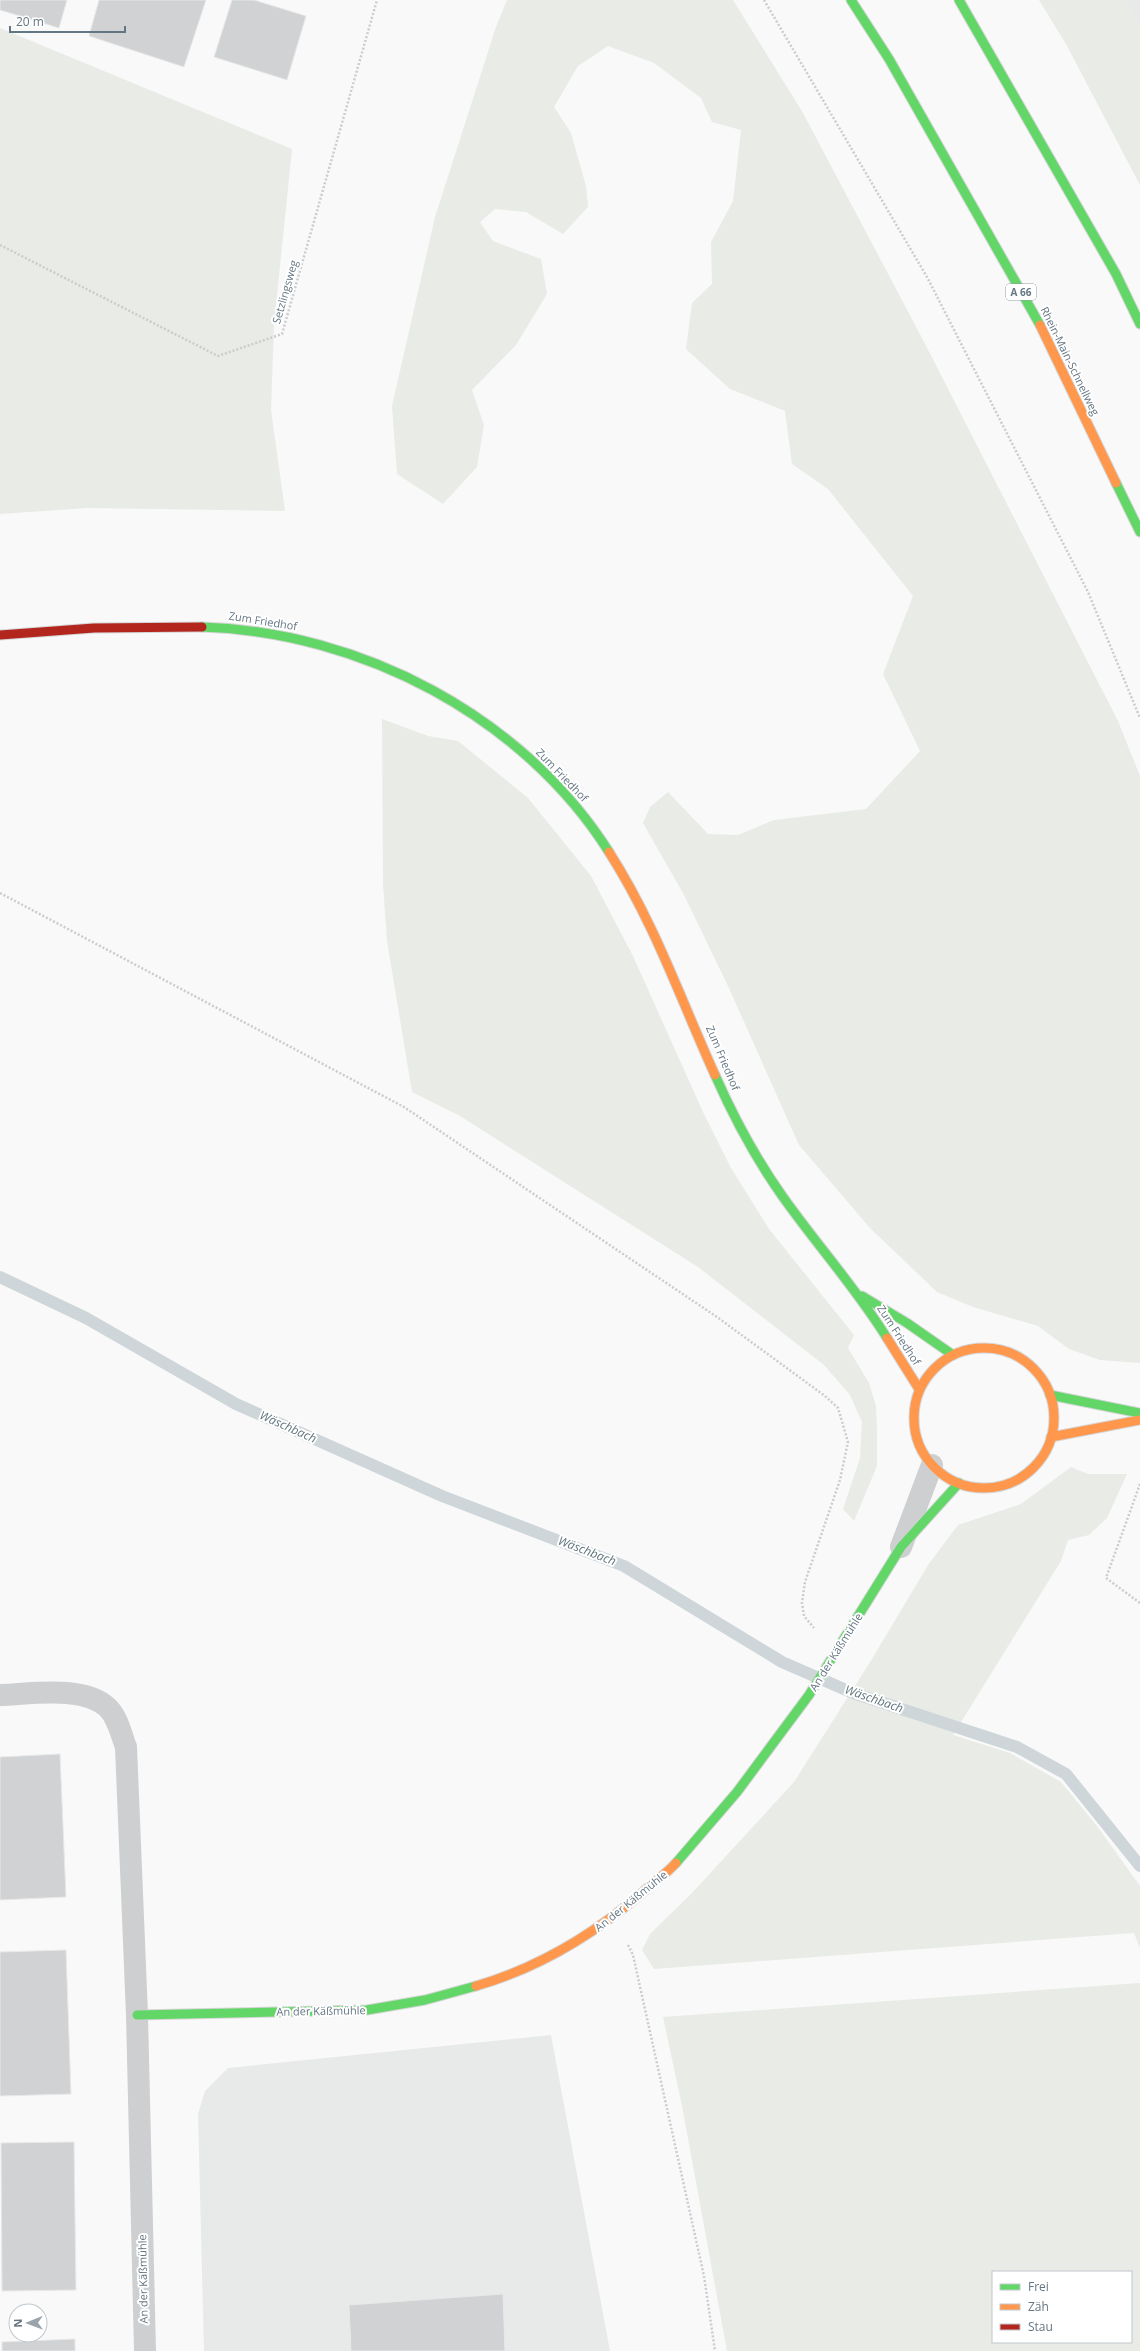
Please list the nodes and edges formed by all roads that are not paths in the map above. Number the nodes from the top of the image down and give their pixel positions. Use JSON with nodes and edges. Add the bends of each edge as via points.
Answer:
{"nodes":[{"id":1,"x":851,"y":0,"type":"edge"},
{"id":2,"x":959,"y":0,"type":"edge"},
{"id":3,"x":1140,"y":324,"type":"edge"},
{"id":4,"x":1140,"y":532,"type":"edge"},
{"id":5,"x":0,"y":635,"type":"edge"},
{"id":6,"x":858,"y":1293,"type":"junction"},
{"id":7,"x":953,"y":1355,"type":"junction"},
{"id":8,"x":920,"y":1389,"type":"junction"},
{"id":9,"x":1050,"y":1395,"type":"junction"},
{"id":10,"x":1140,"y":1414,"type":"edge"},
{"id":11,"x":1140,"y":1420,"type":"edge"},
{"id":12,"x":1051,"y":1437,"type":"junction"},
{"id":13,"x":932,"y":1465,"type":"junction"},
{"id":14,"x":959,"y":1483,"type":"junction"},
{"id":15,"x":901,"y":1547,"type":"junction"},
{"id":16,"x":0,"y":1695,"type":"edge"},
{"id":17,"x":137,"y":2015,"type":"junction"},
{"id":18,"x":145,"y":2351,"type":"edge"}],
"edges":[{"from":1,"to":4,"type":"main road","name":"Rhein-Main-Schnellweg","number":"A 66","via":[[889,59],[1038,322]]},
{"from":2,"to":3,"type":"main road","via":[[1116,274]]},
{"from":5,"to":6,"type":"main road","name":"Zum Friedhof","via":[[73,628],[221,626],[275,633],[324,644],[370,659],[413,678],[468,710],[506,737],[554,782],[606,845],[659,940],[718,1080],[761,1165],[788,1204]]},
{"from":6,"to":7,"type":"main road","name":"Zum Friedhof"},
{"from":6,"to":8,"type":"main road","name":"Zum Friedhof"},
{"from":7,"to":8,"type":"main road","name":"Zum Friedhof","via":[[933,1369]]},
{"from":7,"to":9,"type":"main road","name":"Zum Friedhof","via":[[969,1349],[985,1348],[1003,1350],[1018,1356],[1035,1371]]},
{"from":8,"to":13,"type":"main road","name":"Zum Friedhof","via":[[914,1409],[914,1429],[920,1448]]},
{"from":9,"to":10,"type":"main road"},
{"from":9,"to":12,"type":"main road","name":"Zum Friedhof","via":[[1053,1416]]},
{"from":11,"to":12,"type":"main road"},
{"from":12,"to":14,"type":"main road","name":"Zum Friedhof","via":[[1035,1466],[1008,1483],[992,1487],[975,1487]]},
{"from":13,"to":14,"type":"main road","name":"Zum Friedhof","via":[[944,1476]]},
{"from":13,"to":15,"type":"street","name":"An der Käßmühle"},
{"from":14,"to":15,"type":"main road","name":"An der Käßmühle"},
{"from":15,"to":17,"type":"main road","name":"An der Käßmühle","via":[[810,1695],[784,1732],[706,1828],[671,1868],[613,1918],[580,1941],[485,1983],[425,2000],[367,2010]]},
{"from":16,"to":17,"type":"street","name":"An der Käßmühle","via":[[82,1693],[108,1709],[118,1724],[126,1747]]},
{"from":17,"to":18,"type":"street","name":"An der Käßmühle"}]}
